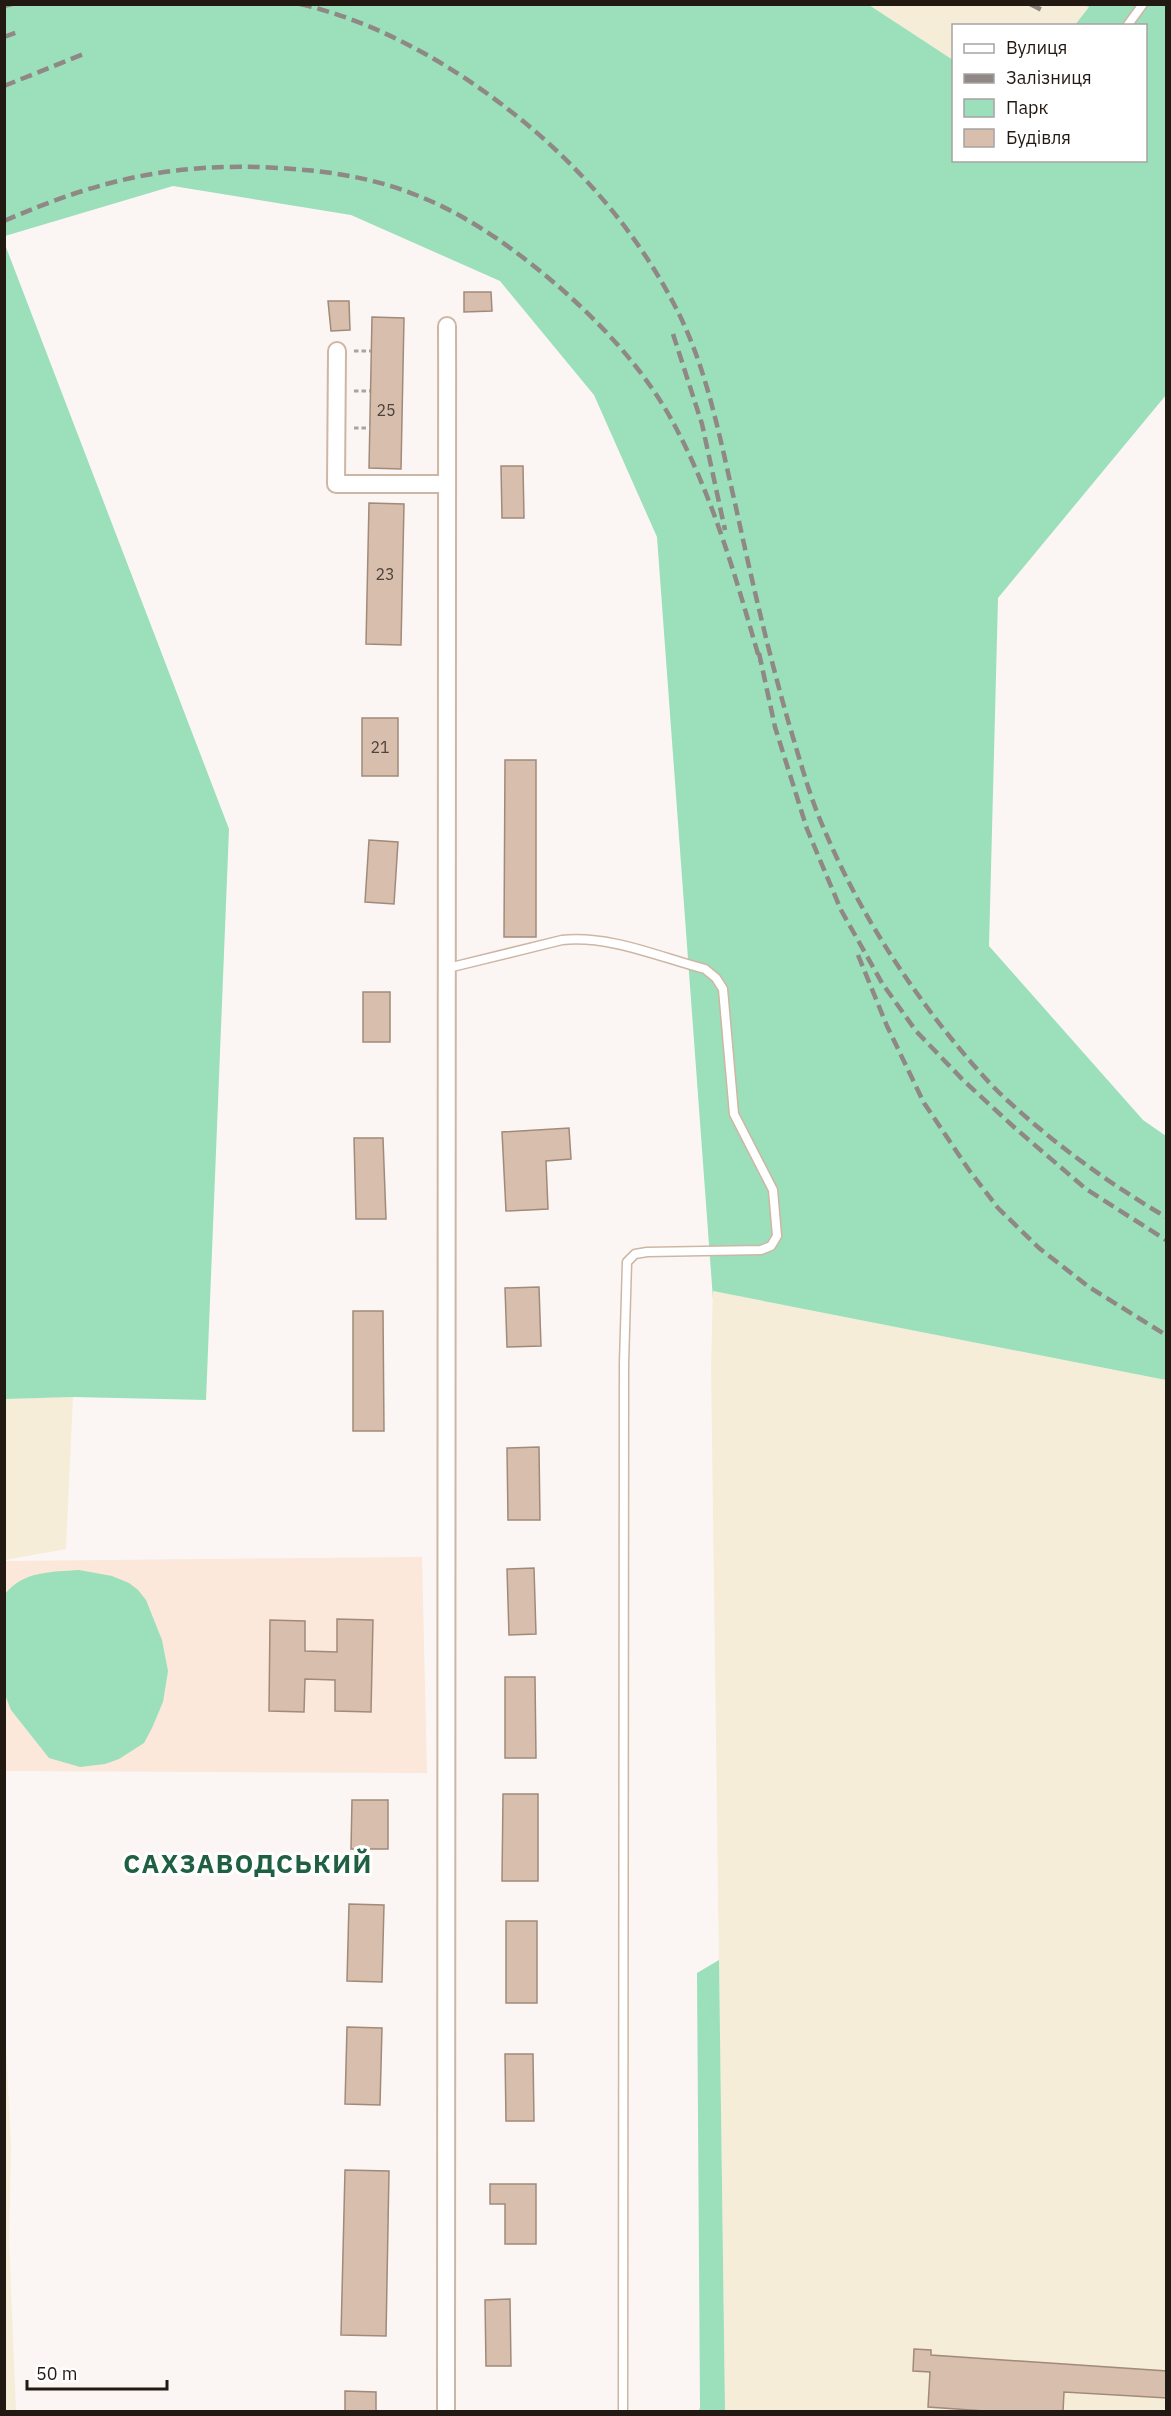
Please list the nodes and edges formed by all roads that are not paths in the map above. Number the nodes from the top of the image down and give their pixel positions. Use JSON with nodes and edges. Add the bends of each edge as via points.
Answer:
{"nodes":[{"id":1,"x":1143,"y":4,"type":"edge"},
{"id":2,"x":1128,"y":24,"type":"edge"},
{"id":3,"x":447,"y":326,"type":"dead end"},
{"id":4,"x":337,"y":351,"type":"dead end"},
{"id":5,"x":447,"y":484,"type":"junction"},
{"id":6,"x":448,"y":968,"type":"junction"},
{"id":7,"x":446,"y":2412,"type":"edge"},
{"id":8,"x":623,"y":2412,"type":"edge"}],
"edges":[{"from":1,"to":2,"type":"lane"},
{"from":3,"to":5,"type":"street"},
{"from":4,"to":5,"type":"street","via":[[336,484]]},
{"from":5,"to":6,"type":"street"},
{"from":6,"to":7,"type":"street"},
{"from":6,"to":8,"type":"lane","via":[[582,938],[705,969],[723,989],[734,1114],[773,1191],[777,1236],[771,1246],[761,1250],[647,1252],[636,1254],[627,1262]]}]}
